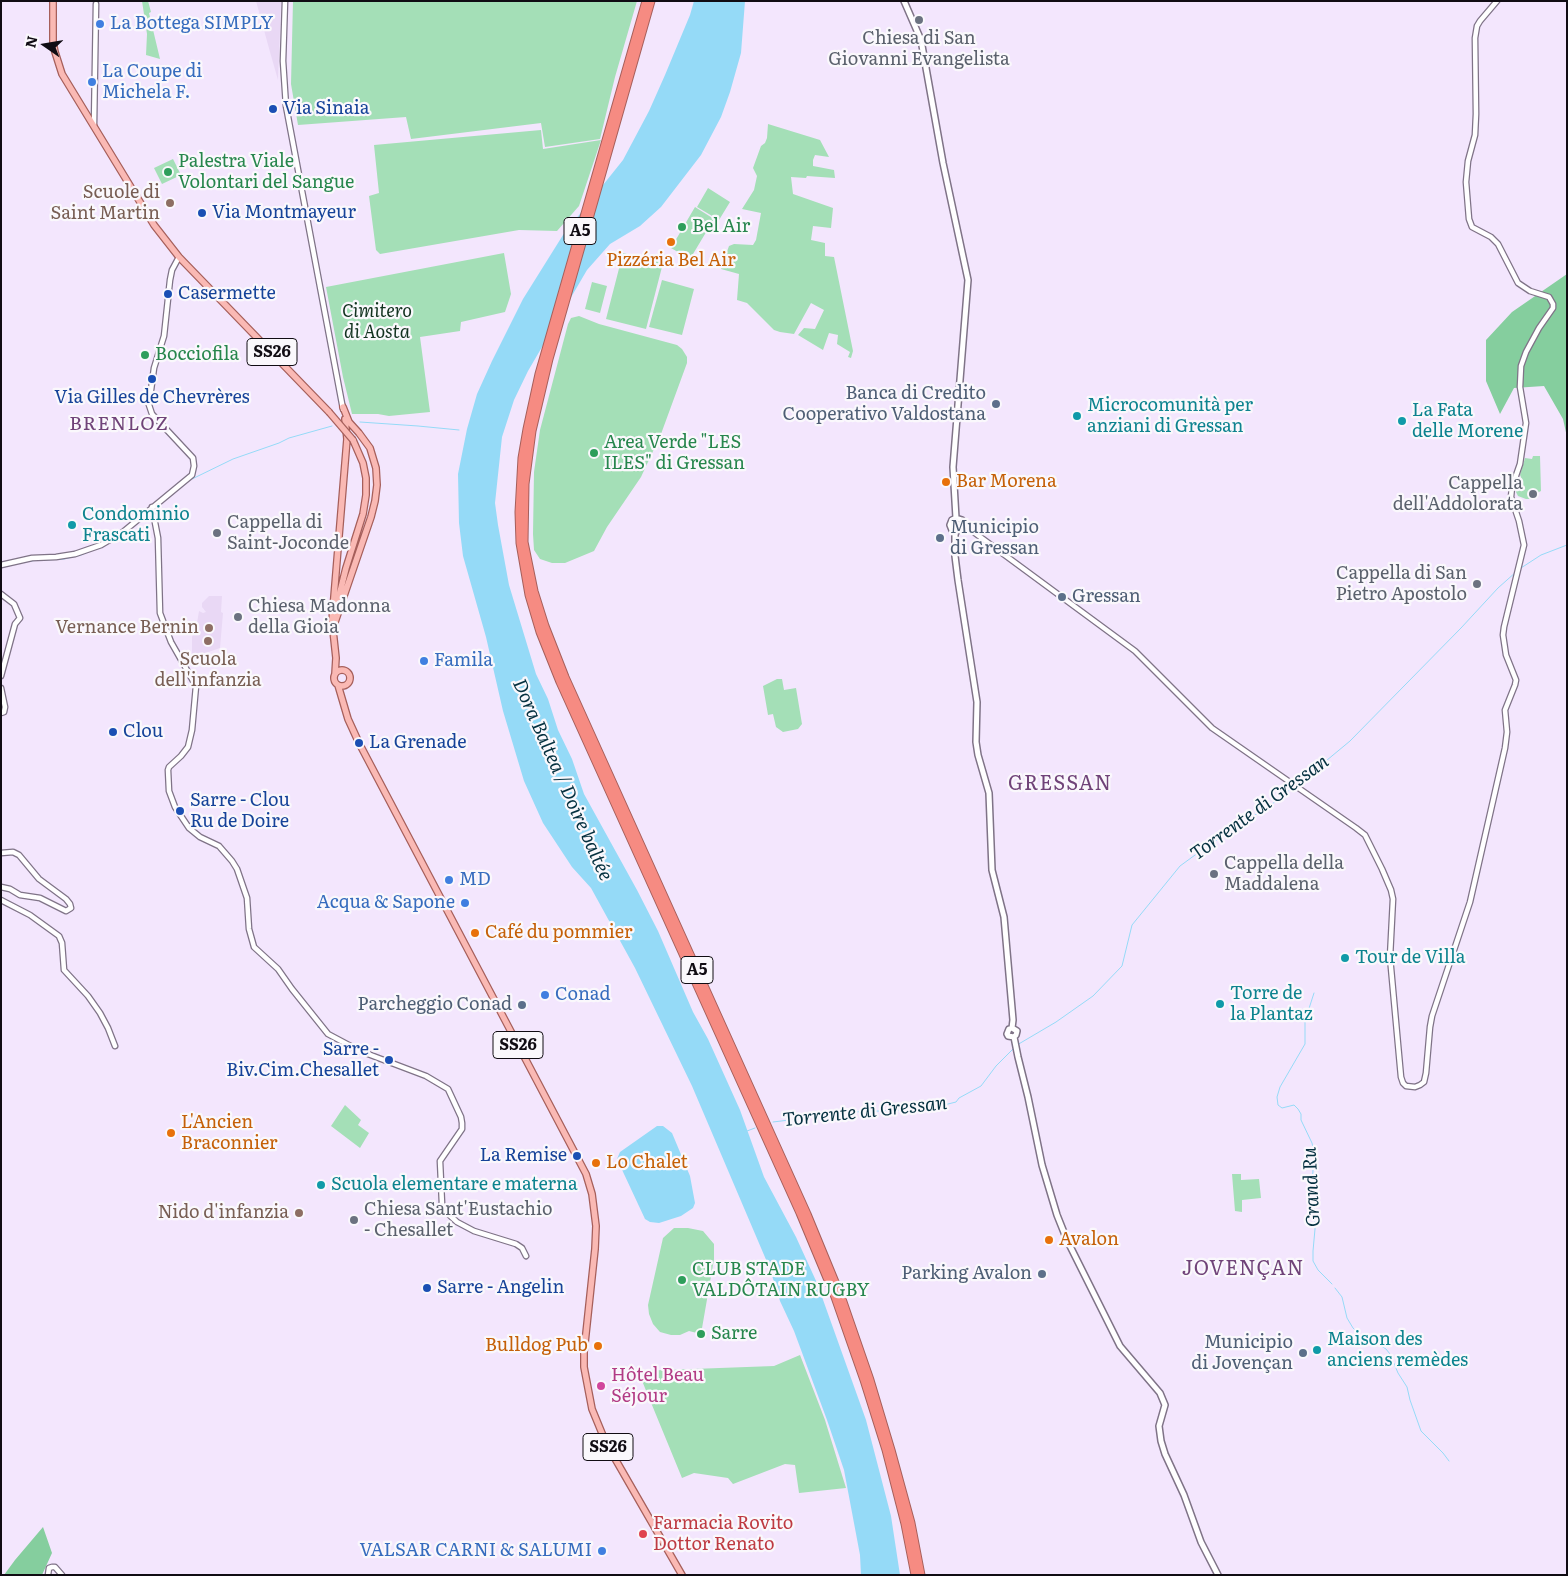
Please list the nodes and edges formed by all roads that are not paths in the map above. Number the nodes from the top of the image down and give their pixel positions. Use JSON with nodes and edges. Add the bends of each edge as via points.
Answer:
{"nodes":[{"id":1,"x":53,"y":1,"type":"edge"},
{"id":2,"x":285,"y":1,"type":"edge"},
{"id":3,"x":646,"y":1,"type":"edge"},
{"id":4,"x":651,"y":1,"type":"edge"},
{"id":5,"x":904,"y":1,"type":"edge"},
{"id":6,"x":1497,"y":1,"type":"edge"},
{"id":7,"x":96,"y":4,"type":"dead end"},
{"id":8,"x":624,"y":88,"type":"junction"},
{"id":9,"x":94,"y":127,"type":"junction"},
{"id":10,"x":179,"y":257,"type":"junction"},
{"id":11,"x":343,"y":406,"type":"junction"},
{"id":12,"x":345,"y":418,"type":"joint"},
{"id":13,"x":354,"y":428,"type":"junction"},
{"id":14,"x":346,"y":430,"type":"junction"},
{"id":15,"x":153,"y":509,"type":"junction"},
{"id":16,"x":956,"y":518,"type":"junction"},
{"id":17,"x":964,"y":525,"type":"junction"},
{"id":18,"x":955,"y":532,"type":"junction"},
{"id":19,"x":1,"y":565,"type":"edge"},
{"id":20,"x":1,"y":594,"type":"edge"},
{"id":21,"x":333,"y":630,"type":"junction"},
{"id":22,"x":336,"y":658,"type":"junction"},
{"id":23,"x":344,"y":670,"type":"junction"},
{"id":24,"x":335,"y":674,"type":"junction"},
{"id":25,"x":1,"y":676,"type":"edge"},
{"id":26,"x":347,"y":684,"type":"junction"},
{"id":27,"x":338,"y":685,"type":"junction"},
{"id":28,"x":1,"y":688,"type":"edge"},
{"id":29,"x":344,"y":701,"type":"junction"},
{"id":30,"x":1,"y":713,"type":"edge"},
{"id":31,"x":1,"y":852,"type":"edge"},
{"id":32,"x":1,"y":887,"type":"edge"},
{"id":33,"x":1,"y":900,"type":"edge"},
{"id":34,"x":115,"y":1046,"type":"dead end"},
{"id":35,"x":526,"y":1256,"type":"dead end"},
{"id":36,"x":48,"y":1575,"type":"edge"},
{"id":37,"x":62,"y":1575,"type":"edge"},
{"id":38,"x":682,"y":1575,"type":"edge"},
{"id":39,"x":915,"y":1575,"type":"edge"},
{"id":40,"x":921,"y":1575,"type":"edge"},
{"id":41,"x":1218,"y":1575,"type":"edge"}],
"edges":[{"from":1,"to":9,"type":"main road","number":"SS26","via":[[53,42],[58,63]]},
{"from":2,"to":11,"type":"street","via":[[283,61],[286,106]]},
{"from":3,"to":8,"type":"highway","number":"A5"},
{"from":4,"to":8,"type":"highway","number":"A5"},
{"from":5,"to":16,"type":"main road","via":[[921,40],[968,280],[954,458]]},
{"from":6,"to":17,"type":"street","via":[[1477,26],[1475,38],[1476,121],[1466,182],[1469,219],[1472,227],[1498,244],[1518,283],[1549,297],[1553,308],[1539,328],[1521,366],[1520,387],[1526,423],[1520,464],[1511,491],[1524,550],[1503,635],[1506,655],[1516,680],[1505,710],[1505,748],[1470,902],[1432,1016],[1424,1082],[1415,1087],[1406,1086],[1400,1074],[1390,957],[1393,900],[1365,835],[1212,728],[1135,651]]},
{"from":7,"to":9,"type":"street"},
{"from":8,"to":39,"type":"highway","number":"A5","via":[[540,374],[527,429],[519,512],[520,542],[529,595],[560,682],[829,1281],[886,1450]]},
{"from":8,"to":40,"type":"highway","number":"A5","via":[[532,431],[524,542],[534,591],[565,677],[827,1261],[882,1417],[911,1522]]},
{"from":9,"to":10,"type":"main road","number":"SS26","via":[[154,225]]},
{"from":10,"to":15,"type":"street","via":[[172,270],[166,329],[153,373],[149,405],[152,414],[193,458],[194,472]]},
{"from":10,"to":21,"type":"main road","number":"SS26","bridge":true,"via":[[328,412],[352,440],[363,463],[366,478],[363,514],[340,591]]},
{"from":11,"to":12,"type":"street"},
{"from":11,"to":13,"type":"main road"},
{"from":12,"to":14,"type":"main road"},
{"from":13,"to":14,"type":"main road"},
{"from":13,"to":21,"type":"main road","via":[[373,455],[376,501]]},
{"from":14,"to":21,"type":"main road"},
{"from":15,"to":19,"type":"street","via":[[123,532],[94,548]]},
{"from":15,"to":35,"type":"street","via":[[159,552],[159,605],[165,628],[196,686],[188,747],[168,770],[169,791],[179,815],[200,837],[228,854],[247,898],[254,947],[278,969],[322,1027],[360,1051],[426,1076],[448,1089],[461,1117],[462,1128],[440,1161],[445,1211],[474,1231],[516,1244]]},
{"from":16,"to":17,"type":"main road","via":[[961,519]]},
{"from":16,"to":18,"type":"main road","via":[[950,524]]},
{"from":17,"to":18,"type":"main road"},
{"from":18,"to":41,"type":"main road","via":[[958,580],[977,702],[976,742],[989,793],[992,870],[1004,917],[1012,1008],[1012,1028],[1007,1034],[1014,1037],[1042,1165],[1057,1215],[1120,1346],[1160,1393],[1165,1405],[1159,1426],[1165,1454]]},
{"from":20,"to":25,"type":"street","via":[[14,604],[20,618],[15,624]]},
{"from":21,"to":22,"type":"main road","number":"SS26"},
{"from":22,"to":23,"type":"main road","number":"SS26"},
{"from":22,"to":24,"type":"main road","number":"SS26"},
{"from":23,"to":24,"type":"main road"},
{"from":23,"to":26,"type":"main road","number":"SS26","via":[[350,677]]},
{"from":24,"to":27,"type":"main road","number":"SS26","via":[[334,680]]},
{"from":26,"to":27,"type":"main road"},
{"from":26,"to":29,"type":"main road","number":"SS26"},
{"from":27,"to":29,"type":"main road","number":"SS26"},
{"from":28,"to":30,"type":"street","via":[[5,707]]},
{"from":29,"to":38,"type":"main road","number":"SS26","via":[[359,743],[586,1174],[596,1226],[584,1352],[592,1409],[606,1443]]},
{"from":31,"to":32,"type":"street","via":[[13,852],[19,856],[39,879],[66,899],[71,908],[66,911],[40,898],[20,895]]},
{"from":33,"to":34,"type":"street","via":[[30,915],[58,936],[62,943],[64,970],[100,1013]]},
{"from":36,"to":37,"type":"street","via":[[52,1566]]}]}
